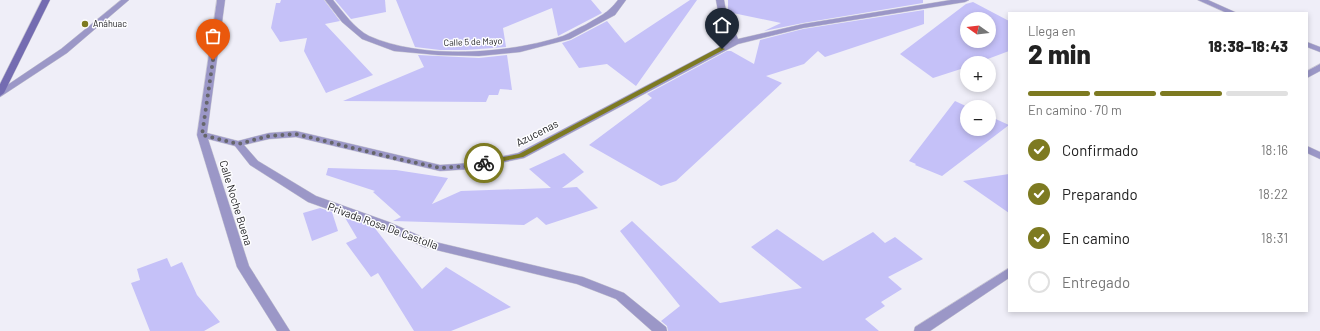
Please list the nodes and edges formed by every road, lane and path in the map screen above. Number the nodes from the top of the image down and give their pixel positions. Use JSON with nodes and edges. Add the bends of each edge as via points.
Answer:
{"nodes":[{"id":1,"x":46,"y":0,"type":"edge"},
{"id":2,"x":125,"y":0,"type":"edge"},
{"id":3,"x":221,"y":0,"type":"edge"},
{"id":4,"x":329,"y":0,"type":"edge"},
{"id":5,"x":622,"y":0,"type":"edge"},
{"id":6,"x":720,"y":0,"type":"edge"},
{"id":7,"x":965,"y":0,"type":"edge"},
{"id":8,"x":1202,"y":0,"type":"edge"},
{"id":9,"x":1231,"y":12,"type":"edge"},
{"id":10,"x":735,"y":42,"type":"junction"},
{"id":11,"x":1308,"y":44,"type":"edge"},
{"id":12,"x":1320,"y":50,"type":"edge"},
{"id":13,"x":1320,"y":67,"type":"edge"},
{"id":14,"x":1308,"y":74,"type":"edge"},
{"id":15,"x":0,"y":94,"type":"edge"},
{"id":16,"x":202,"y":135,"type":"junction"},
{"id":17,"x":238,"y":144,"type":"junction"},
{"id":18,"x":1308,"y":150,"type":"edge"},
{"id":19,"x":1320,"y":156,"type":"edge"},
{"id":20,"x":1008,"y":273,"type":"edge"},
{"id":21,"x":284,"y":331,"type":"edge"},
{"id":22,"x":661,"y":331,"type":"edge"},
{"id":23,"x":920,"y":331,"type":"edge"}],
"edges":[{"from":1,"to":15,"type":"street"},
{"from":2,"to":15,"type":"street","via":[[64,50]]},
{"from":3,"to":16,"type":"street","name":"Calle Noche Buena"},
{"from":4,"to":5,"type":"street","name":"Calle 5 de Mayo","via":[[344,20],[365,37],[397,48],[479,54],[520,50],[567,37],[612,13]]},
{"from":6,"to":10,"type":"street"},
{"from":7,"to":10,"type":"street","name":"Azucenas","via":[[803,26]]},
{"from":8,"to":9,"type":"street"},
{"from":10,"to":17,"type":"street","name":"Azucenas","via":[[521,156],[471,166],[440,168],[296,134],[269,136]]},
{"from":11,"to":12,"type":"street"},
{"from":13,"to":14,"type":"street"},
{"from":16,"to":17,"type":"street"},
{"from":16,"to":21,"type":"street","name":"Calle Noche Buena","via":[[243,267]]},
{"from":17,"to":22,"type":"street","name":"Privada Rosa De Castolla","via":[[254,163],[312,199],[385,225],[428,244],[579,280],[620,296]]},
{"from":18,"to":19,"type":"street"},
{"from":20,"to":23,"type":"street"}]}
